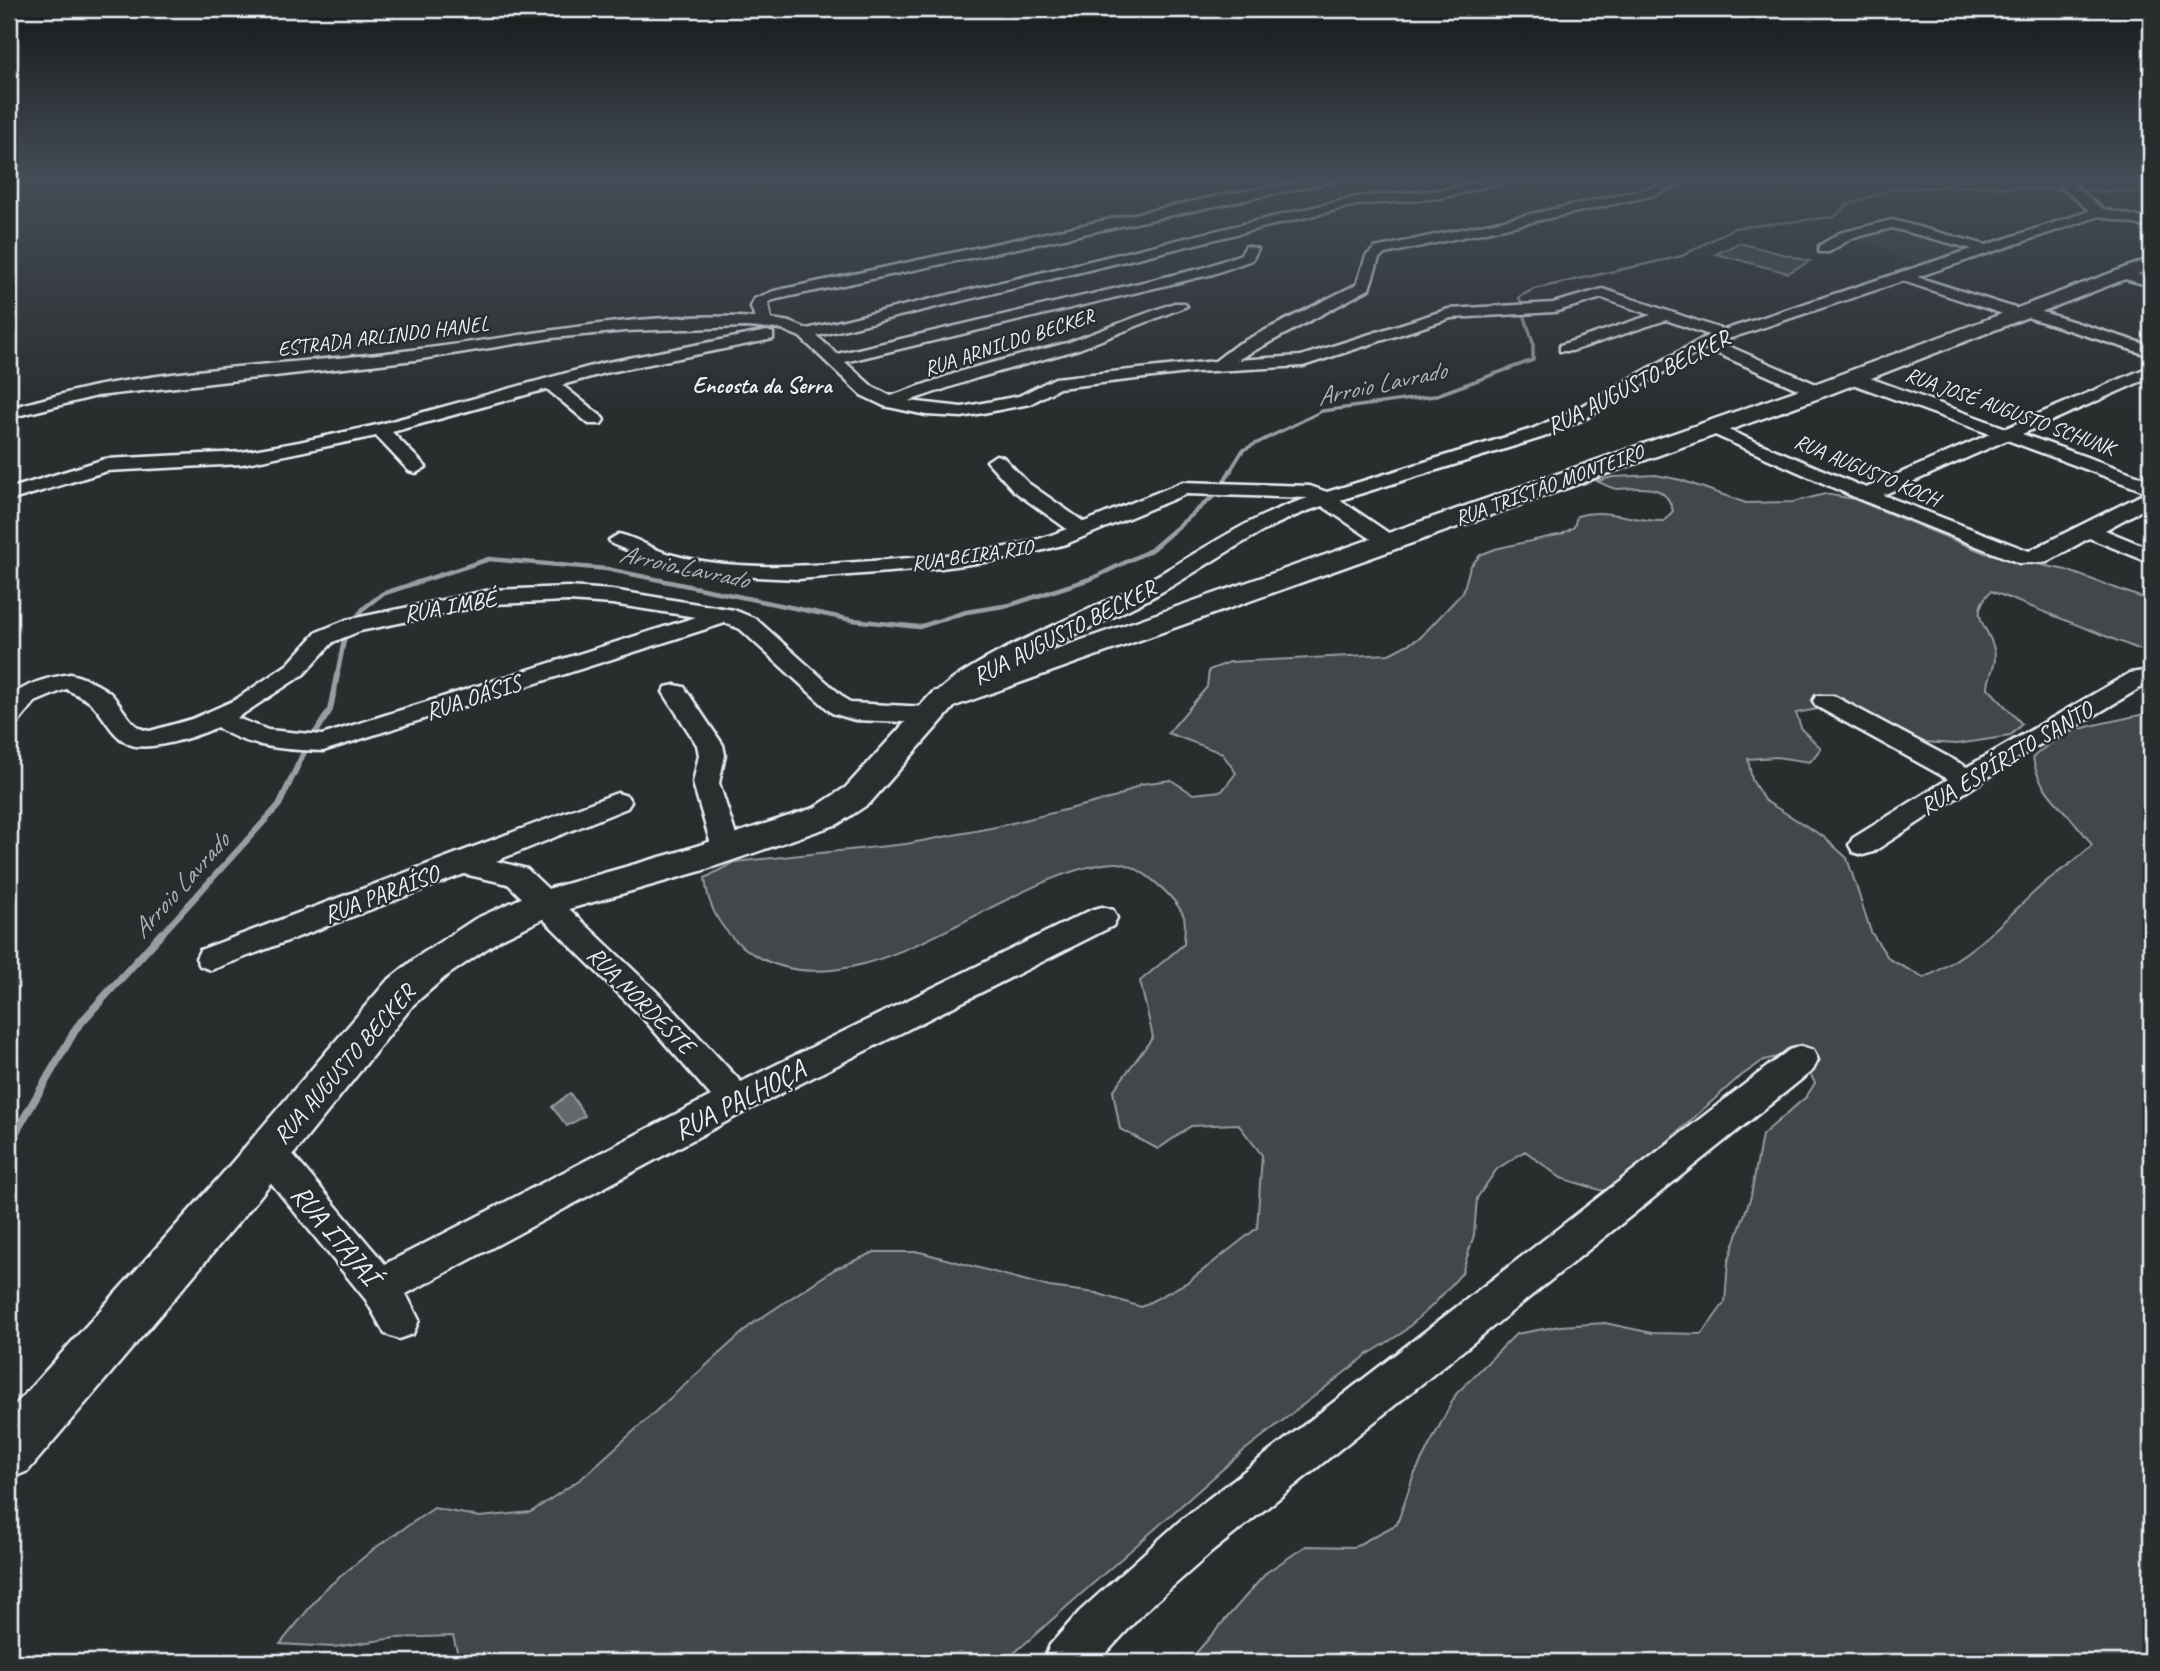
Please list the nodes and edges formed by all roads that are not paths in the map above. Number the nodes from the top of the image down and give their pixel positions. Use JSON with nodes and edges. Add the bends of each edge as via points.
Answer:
{"nodes":[{"id":1,"x":958,"y":257,"type":"edge"},
{"id":2,"x":1026,"y":257,"type":"edge"},
{"id":3,"x":1130,"y":257,"type":"edge"},
{"id":4,"x":1247,"y":257,"type":"edge"},
{"id":5,"x":1373,"y":257,"type":"edge"},
{"id":6,"x":1961,"y":257,"type":"edge"},
{"id":7,"x":2151,"y":263,"type":"edge"},
{"id":8,"x":1064,"y":274,"type":"junction"},
{"id":9,"x":2122,"y":274,"type":"junction"},
{"id":10,"x":1901,"y":276,"type":"junction"},
{"id":11,"x":2151,"y":282,"type":"edge"},
{"id":12,"x":1179,"y":306,"type":"dead end"},
{"id":13,"x":2024,"y":314,"type":"junction"},
{"id":14,"x":1667,"y":315,"type":"junction"},
{"id":15,"x":764,"y":322,"type":"junction"},
{"id":16,"x":803,"y":332,"type":"junction"},
{"id":17,"x":1714,"y":339,"type":"junction"},
{"id":18,"x":1566,"y":348,"type":"dead end"},
{"id":19,"x":2151,"y":351,"type":"edge"},
{"id":20,"x":831,"y":360,"type":"junction"},
{"id":21,"x":1220,"y":365,"type":"junction"},
{"id":22,"x":2151,"y":371,"type":"edge"},
{"id":23,"x":1853,"y":378,"type":"junction"},
{"id":24,"x":550,"y":383,"type":"junction"},
{"id":25,"x":1817,"y":391,"type":"junction"},
{"id":26,"x":890,"y":402,"type":"junction"},
{"id":27,"x":9,"y":412,"type":"edge"},
{"id":28,"x":595,"y":420,"type":"dead end"},
{"id":29,"x":1708,"y":428,"type":"junction"},
{"id":30,"x":380,"y":430,"type":"junction"},
{"id":31,"x":2003,"y":433,"type":"junction"},
{"id":32,"x":996,"y":461,"type":"dead end"},
{"id":33,"x":416,"y":467,"type":"dead end"},
{"id":34,"x":2151,"y":487,"type":"edge"},
{"id":35,"x":9,"y":495,"type":"edge"},
{"id":36,"x":1866,"y":495,"type":"junction"},
{"id":37,"x":2151,"y":497,"type":"edge"},
{"id":38,"x":1325,"y":499,"type":"junction"},
{"id":39,"x":1082,"y":530,"type":"junction"},
{"id":40,"x":2090,"y":531,"type":"junction"},
{"id":41,"x":619,"y":540,"type":"dead end"},
{"id":42,"x":1389,"y":542,"type":"junction"},
{"id":43,"x":2151,"y":557,"type":"edge"},
{"id":44,"x":726,"y":615,"type":"junction"},
{"id":45,"x":2151,"y":677,"type":"edge"},
{"id":46,"x":675,"y":692,"type":"dead end"},
{"id":47,"x":1825,"y":701,"type":"dead end"},
{"id":48,"x":936,"y":707,"type":"junction"},
{"id":49,"x":9,"y":718,"type":"edge"},
{"id":50,"x":220,"y":718,"type":"junction"},
{"id":51,"x":1969,"y":779,"type":"junction"},
{"id":52,"x":617,"y":802,"type":"dead end"},
{"id":53,"x":1863,"y":845,"type":"dead end"},
{"id":54,"x":726,"y":848,"type":"junction"},
{"id":55,"x":462,"y":864,"type":"junction"},
{"id":56,"x":543,"y":903,"type":"junction"},
{"id":57,"x":1102,"y":918,"type":"dead end"},
{"id":58,"x":211,"y":958,"type":"dead end"},
{"id":59,"x":1801,"y":1060,"type":"dead end"},
{"id":60,"x":736,"y":1100,"type":"junction"},
{"id":61,"x":268,"y":1152,"type":"junction"},
{"id":62,"x":380,"y":1287,"type":"junction"},
{"id":63,"x":399,"y":1320,"type":"dead end"},
{"id":64,"x":9,"y":1452,"type":"edge"},
{"id":65,"x":1067,"y":1662,"type":"edge"}],
"edges":[{"from":1,"to":15,"type":"street","via":[[761,299]]},
{"from":2,"to":8,"type":"street"},
{"from":3,"to":8,"type":"street"},
{"from":4,"to":20,"type":"street","via":[[1208,271]]},
{"from":5,"to":21,"type":"street","via":[[1364,286],[1242,348]]},
{"from":6,"to":10,"type":"street","name":"RUA AUGUSTO BECKER"},
{"from":7,"to":9,"type":"main road","name":"RUA TRISTÃO MONTEIRO"},
{"from":8,"to":16,"type":"street"},
{"from":9,"to":11,"type":"street"},
{"from":9,"to":13,"type":"main road","name":"RUA TRISTÃO MONTEIRO"},
{"from":10,"to":13,"type":"street"},
{"from":10,"to":17,"type":"street","name":"RUA AUGUSTO BECKER"},
{"from":12,"to":26,"type":"street","name":"RUA ARNILDO BECKER","via":[[1073,346]]},
{"from":13,"to":19,"type":"street"},
{"from":13,"to":23,"type":"main road","name":"RUA TRISTÃO MONTEIRO"},
{"from":14,"to":17,"type":"street"},
{"from":14,"to":18,"type":"street"},
{"from":14,"to":21,"type":"street","via":[[1603,293],[1563,305],[1449,314],[1303,360]]},
{"from":15,"to":16,"type":"street","name":"ESTRADA ARLINDO HANEL"},
{"from":15,"to":27,"type":"street","name":"ESTRADA ARLINDO HANEL","via":[[574,330],[415,355],[97,391]]},
{"from":16,"to":20,"type":"street"},
{"from":16,"to":24,"type":"street","via":[[650,358]]},
{"from":17,"to":25,"type":"street"},
{"from":17,"to":38,"type":"street","name":"RUA AUGUSTO BECKER","via":[[1538,433]]},
{"from":20,"to":26,"type":"street","via":[[867,391]]},
{"from":21,"to":26,"type":"street","via":[[1055,383],[1024,400],[962,412]]},
{"from":22,"to":31,"type":"street"},
{"from":23,"to":25,"type":"main road","name":"RUA TRISTÃO MONTEIRO"},
{"from":23,"to":31,"type":"street","name":"RUA JOSÉ AUGUSTO SCHUNK"},
{"from":24,"to":28,"type":"street"},
{"from":24,"to":30,"type":"street"},
{"from":25,"to":29,"type":"main road","name":"RUA TRISTÃO MONTEIRO"},
{"from":29,"to":36,"type":"street","name":"RUA AUGUSTO KOCH"},
{"from":29,"to":42,"type":"main road","name":"RUA TRISTÃO MONTEIRO"},
{"from":30,"to":33,"type":"street"},
{"from":30,"to":35,"type":"street","via":[[242,458],[105,466]]},
{"from":31,"to":34,"type":"street","name":"RUA JOSÉ AUGUSTO SCHUNK"},
{"from":31,"to":36,"type":"street"},
{"from":32,"to":39,"type":"street","via":[[1021,486]]},
{"from":36,"to":40,"type":"street","name":"RUA AUGUSTO KOCH","via":[[2009,553],[2039,557]]},
{"from":37,"to":40,"type":"street","name":"RUA AUGUSTO KOCH"},
{"from":38,"to":39,"type":"street","name":"RUA BEIRA RIO","via":[[1310,492],[1183,488]]},
{"from":38,"to":42,"type":"street","name":"RUA BEIRA RIO"},
{"from":38,"to":48,"type":"street","name":"RUA AUGUSTO BECKER","via":[[1246,530],[1150,589],[976,675]]},
{"from":39,"to":41,"type":"street","name":"RUA BEIRA RIO","via":[[1013,552],[798,573],[668,561]]},
{"from":40,"to":43,"type":"street"},
{"from":42,"to":48,"type":"main road","name":"RUA TRISTÃO MONTEIRO"},
{"from":44,"to":48,"type":"street","name":"RUA IMBÉ","via":[[748,624],[841,708],[855,712]]},
{"from":44,"to":50,"type":"street","name":"RUA OÁSIS","via":[[323,743],[233,729]]},
{"from":44,"to":50,"type":"street","name":"RUA IMBÉ","via":[[612,597],[537,593],[438,606],[354,625],[325,637],[285,679]]},
{"from":45,"to":51,"type":"street","name":"RUA ESPÍRITO SANTO","via":[[2139,678],[2026,741]]},
{"from":46,"to":54,"type":"street","via":[[710,746],[706,783]]},
{"from":47,"to":51,"type":"street"},
{"from":48,"to":54,"type":"main road","name":"RUA AUGUSTO BECKER","via":[[858,795],[827,816]]},
{"from":49,"to":50,"type":"street","name":"RUA IMBÉ","via":[[15,705],[30,693],[70,681],[102,699],[136,738],[176,734]]},
{"from":51,"to":53,"type":"street","name":"RUA ESPÍRITO SANTO"},
{"from":52,"to":55,"type":"street"},
{"from":54,"to":56,"type":"main road","name":"RUA AUGUSTO BECKER"},
{"from":55,"to":56,"type":"street","name":"RUA PARAÍSO","via":[[517,876]]},
{"from":55,"to":58,"type":"street","name":"RUA PARAÍSO"},
{"from":56,"to":60,"type":"street","name":"RUA NORDESTE","via":[[652,1007]]},
{"from":56,"to":61,"type":"main road","name":"RUA AUGUSTO BECKER","via":[[488,929],[400,993]]},
{"from":57,"to":60,"type":"street","name":"RUA PALHOÇA"},
{"from":59,"to":65,"type":"street","via":[[1181,1546],[1133,1588]]},
{"from":60,"to":62,"type":"street","name":"RUA PALHOÇA"},
{"from":61,"to":62,"type":"street","name":"RUA ITAJAÍ"},
{"from":61,"to":64,"type":"main road","name":"RUA AUGUSTO BECKER"},
{"from":62,"to":63,"type":"street","name":"RUA ITAJAÍ"}]}
